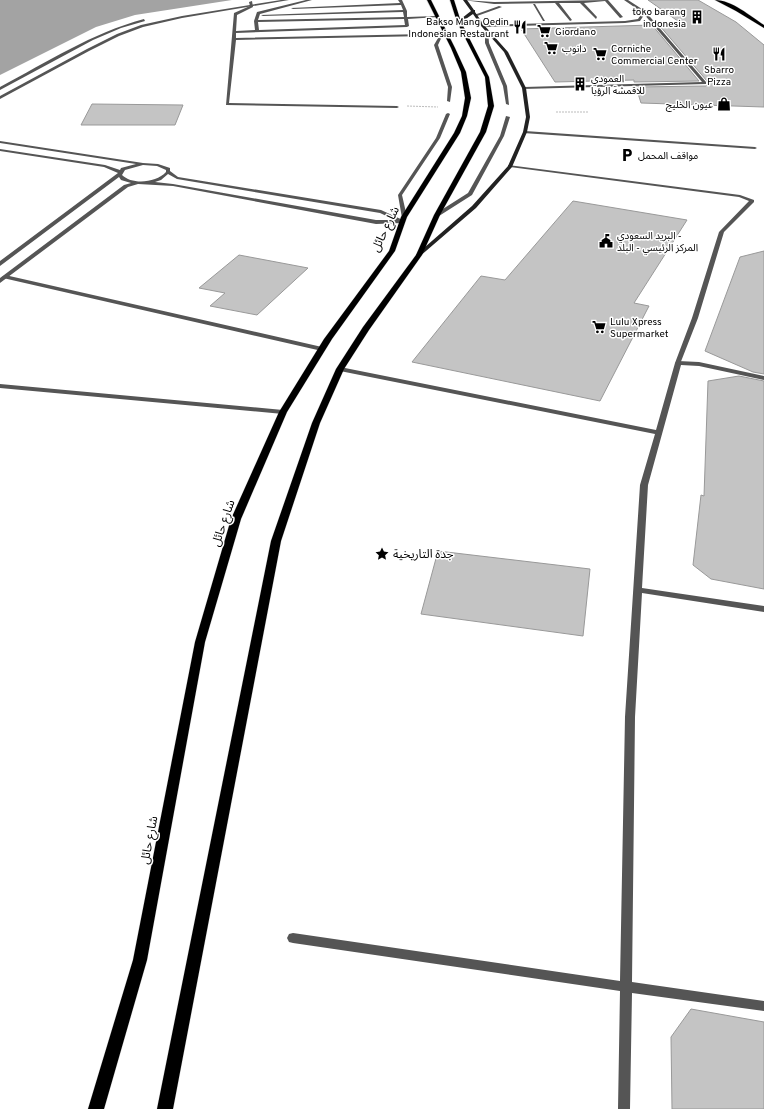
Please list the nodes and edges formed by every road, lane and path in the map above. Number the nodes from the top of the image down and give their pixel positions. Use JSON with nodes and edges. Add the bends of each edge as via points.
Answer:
{"nodes":[{"id":1,"x":261,"y":0,"type":"edge"},
{"id":2,"x":287,"y":0,"type":"edge"},
{"id":3,"x":310,"y":0,"type":"edge"},
{"id":4,"x":400,"y":0,"type":"edge"},
{"id":5,"x":429,"y":0,"type":"edge"},
{"id":6,"x":452,"y":0,"type":"edge"},
{"id":7,"x":465,"y":0,"type":"edge"},
{"id":8,"x":606,"y":0,"type":"edge"},
{"id":9,"x":626,"y":0,"type":"edge"},
{"id":10,"x":717,"y":0,"type":"edge"},
{"id":11,"x":580,"y":1,"type":"edge"},
{"id":12,"x":506,"y":2,"type":"edge"},
{"id":13,"x":556,"y":2,"type":"edge"},
{"id":14,"x":531,"y":3,"type":"edge"},
{"id":15,"x":252,"y":4,"type":"junction"},
{"id":16,"x":402,"y":4,"type":"junction"},
{"id":17,"x":274,"y":8,"type":"junction"},
{"id":18,"x":404,"y":11,"type":"junction"},
{"id":19,"x":644,"y":12,"type":"junction"},
{"id":20,"x":475,"y":13,"type":"junction"},
{"id":21,"x":258,"y":15,"type":"junction"},
{"id":22,"x":436,"y":17,"type":"junction"},
{"id":23,"x":621,"y":17,"type":"dead end"},
{"id":24,"x":596,"y":18,"type":"dead end"},
{"id":25,"x":405,"y":19,"type":"junction"},
{"id":26,"x":544,"y":20,"type":"dead end"},
{"id":27,"x":570,"y":20,"type":"dead end"},
{"id":28,"x":256,"y":21,"type":"junction"},
{"id":29,"x":459,"y":22,"type":"junction"},
{"id":30,"x":483,"y":26,"type":"junction"},
{"id":31,"x":764,"y":27,"type":"edge"},
{"id":32,"x":486,"y":30,"type":"junction"},
{"id":33,"x":256,"y":31,"type":"junction"},
{"id":34,"x":444,"y":31,"type":"junction"},
{"id":35,"x":234,"y":32,"type":"junction"},
{"id":36,"x":234,"y":39,"type":"junction"},
{"id":37,"x":524,"y":88,"type":"junction"},
{"id":38,"x":0,"y":89,"type":"edge"},
{"id":39,"x":0,"y":98,"type":"edge"},
{"id":40,"x":449,"y":101,"type":"dead end"},
{"id":41,"x":508,"y":104,"type":"dead end"},
{"id":42,"x":404,"y":105,"type":"dead end"},
{"id":43,"x":397,"y":107,"type":"dead end"},
{"id":44,"x":442,"y":107,"type":"dead end"},
{"id":45,"x":556,"y":112,"type":"dead end"},
{"id":46,"x":588,"y":112,"type":"dead end"},
{"id":47,"x":448,"y":114,"type":"dead end"},
{"id":48,"x":508,"y":117,"type":"dead end"},
{"id":49,"x":525,"y":132,"type":"junction"},
{"id":50,"x":0,"y":142,"type":"edge"},
{"id":51,"x":755,"y":148,"type":"dead end"},
{"id":52,"x":0,"y":150,"type":"edge"},
{"id":53,"x":143,"y":164,"type":"junction"},
{"id":54,"x":510,"y":166,"type":"junction"},
{"id":55,"x":168,"y":172,"type":"junction"},
{"id":56,"x":119,"y":173,"type":"junction"},
{"id":57,"x":139,"y":182,"type":"junction"},
{"id":58,"x":437,"y":216,"type":"junction"},
{"id":59,"x":403,"y":219,"type":"junction"},
{"id":60,"x":418,"y":255,"type":"junction"},
{"id":61,"x":0,"y":264,"type":"edge"},
{"id":62,"x":3,"y":279,"type":"edge"},
{"id":63,"x":322,"y":349,"type":"junction"},
{"id":64,"x":678,"y":363,"type":"junction"},
{"id":65,"x":340,"y":369,"type":"junction"},
{"id":66,"x":764,"y":378,"type":"edge"},
{"id":67,"x":0,"y":386,"type":"edge"},
{"id":68,"x":283,"y":412,"type":"junction"},
{"id":69,"x":658,"y":433,"type":"junction"},
{"id":70,"x":638,"y":590,"type":"junction"},
{"id":71,"x":764,"y":609,"type":"edge"},
{"id":72,"x":292,"y":938,"type":"dead end"},
{"id":73,"x":626,"y":987,"type":"junction"},
{"id":74,"x":764,"y":1006,"type":"edge"},
{"id":75,"x":96,"y":1109,"type":"edge"},
{"id":76,"x":165,"y":1109,"type":"edge"},
{"id":77,"x":624,"y":1109,"type":"edge"}],
"edges":[{"from":1,"to":15,"type":"street"},
{"from":2,"to":15,"type":"street"},
{"from":3,"to":17,"type":"street"},
{"from":4,"to":16,"type":"street"},
{"from":5,"to":22,"type":"main road","name":"شارع حائل"},
{"from":6,"to":29,"type":"main road"},
{"from":7,"to":12,"type":"street","via":[[484,3]]},
{"from":7,"to":20,"type":"main road"},
{"from":8,"to":11,"type":"street"},
{"from":8,"to":23,"type":"street"},
{"from":9,"to":19,"type":"street"},
{"from":10,"to":31,"type":"main road"},
{"from":11,"to":13,"type":"street"},
{"from":11,"to":24,"type":"street"},
{"from":12,"to":14,"type":"street"},
{"from":13,"to":14,"type":"street"},
{"from":13,"to":27,"type":"street"},
{"from":14,"to":20,"type":"street"},
{"from":14,"to":26,"type":"street"},
{"from":15,"to":35,"type":"street","via":[[235,14]]},
{"from":15,"to":38,"type":"street","via":[[172,14],[120,27],[92,39]]},
{"from":15,"to":39,"type":"street","via":[[162,21],[118,35]]},
{"from":16,"to":17,"type":"street"},
{"from":16,"to":18,"type":"street"},
{"from":17,"to":21,"type":"street"},
{"from":18,"to":21,"type":"street"},
{"from":18,"to":25,"type":"street"},
{"from":19,"to":30,"type":"street","via":[[639,20],[625,22]]},
{"from":19,"to":37,"type":"street","via":[[705,83]]},
{"from":20,"to":29,"type":"main road"},
{"from":20,"to":30,"type":"main road"},
{"from":21,"to":28,"type":"street"},
{"from":22,"to":25,"type":"street"},
{"from":22,"to":34,"type":"main road","name":"شارع حائل"},
{"from":25,"to":28,"type":"street"},
{"from":25,"to":33,"type":"street","via":[[407,26]]},
{"from":28,"to":33,"type":"street"},
{"from":29,"to":58,"type":"main road","via":[[487,77],[491,106],[484,132]]},
{"from":30,"to":32,"type":"main road"},
{"from":32,"to":37,"type":"main road","via":[[506,52]]},
{"from":32,"to":41,"type":"street","via":[[487,43],[505,86]]},
{"from":33,"to":35,"type":"street"},
{"from":34,"to":36,"type":"street","via":[[426,34]]},
{"from":34,"to":40,"type":"street","via":[[436,45],[450,87]]},
{"from":34,"to":59,"type":"main road","name":"شارع حائل","via":[[463,70],[468,98],[464,119]]},
{"from":35,"to":36,"type":"street"},
{"from":36,"to":43,"type":"street","via":[[227,104]]},
{"from":37,"to":49,"type":"main road","via":[[528,117]]},
{"from":42,"to":44,"type":"path"},
{"from":45,"to":46,"type":"path"},
{"from":47,"to":59,"type":"street","via":[[438,138],[400,195]]},
{"from":48,"to":58,"type":"street","via":[[502,136],[470,194]]},
{"from":49,"to":51,"type":"street"},
{"from":49,"to":54,"type":"main road"},
{"from":50,"to":53,"type":"street"},
{"from":52,"to":56,"type":"street","via":[[105,166]]},
{"from":53,"to":55,"type":"street","via":[[158,165],[168,169]]},
{"from":53,"to":56,"type":"street","via":[[129,166]]},
{"from":54,"to":60,"type":"main road","via":[[474,207]]},
{"from":54,"to":64,"type":"street","via":[[740,196],[752,201],[722,232]]},
{"from":55,"to":57,"type":"street","via":[[167,175],[155,180]]},
{"from":55,"to":59,"type":"street","via":[[177,178],[382,212]]},
{"from":56,"to":57,"type":"street","via":[[124,180]]},
{"from":56,"to":61,"type":"street"},
{"from":57,"to":59,"type":"street","via":[[173,185],[376,222]]},
{"from":57,"to":62,"type":"street","via":[[126,186]]},
{"from":58,"to":60,"type":"main road"},
{"from":59,"to":63,"type":"main road","name":"شارع حائل","via":[[392,251]]},
{"from":60,"to":65,"type":"main road"},
{"from":62,"to":63,"type":"street"},
{"from":63,"to":68,"type":"main road","name":"شارع حائل"},
{"from":64,"to":66,"type":"street","via":[[699,364]]},
{"from":64,"to":69,"type":"street"},
{"from":65,"to":69,"type":"street"},
{"from":65,"to":76,"type":"main road","via":[[316,423],[276,541]]},
{"from":67,"to":68,"type":"street"},
{"from":68,"to":75,"type":"main road","name":"شارع حائل","via":[[236,519],[200,642],[140,960]]},
{"from":69,"to":70,"type":"street","via":[[644,485]]},
{"from":70,"to":71,"type":"street"},
{"from":70,"to":73,"type":"street","via":[[630,717]]},
{"from":72,"to":73,"type":"street"},
{"from":73,"to":74,"type":"street"},
{"from":73,"to":77,"type":"street"}]}
